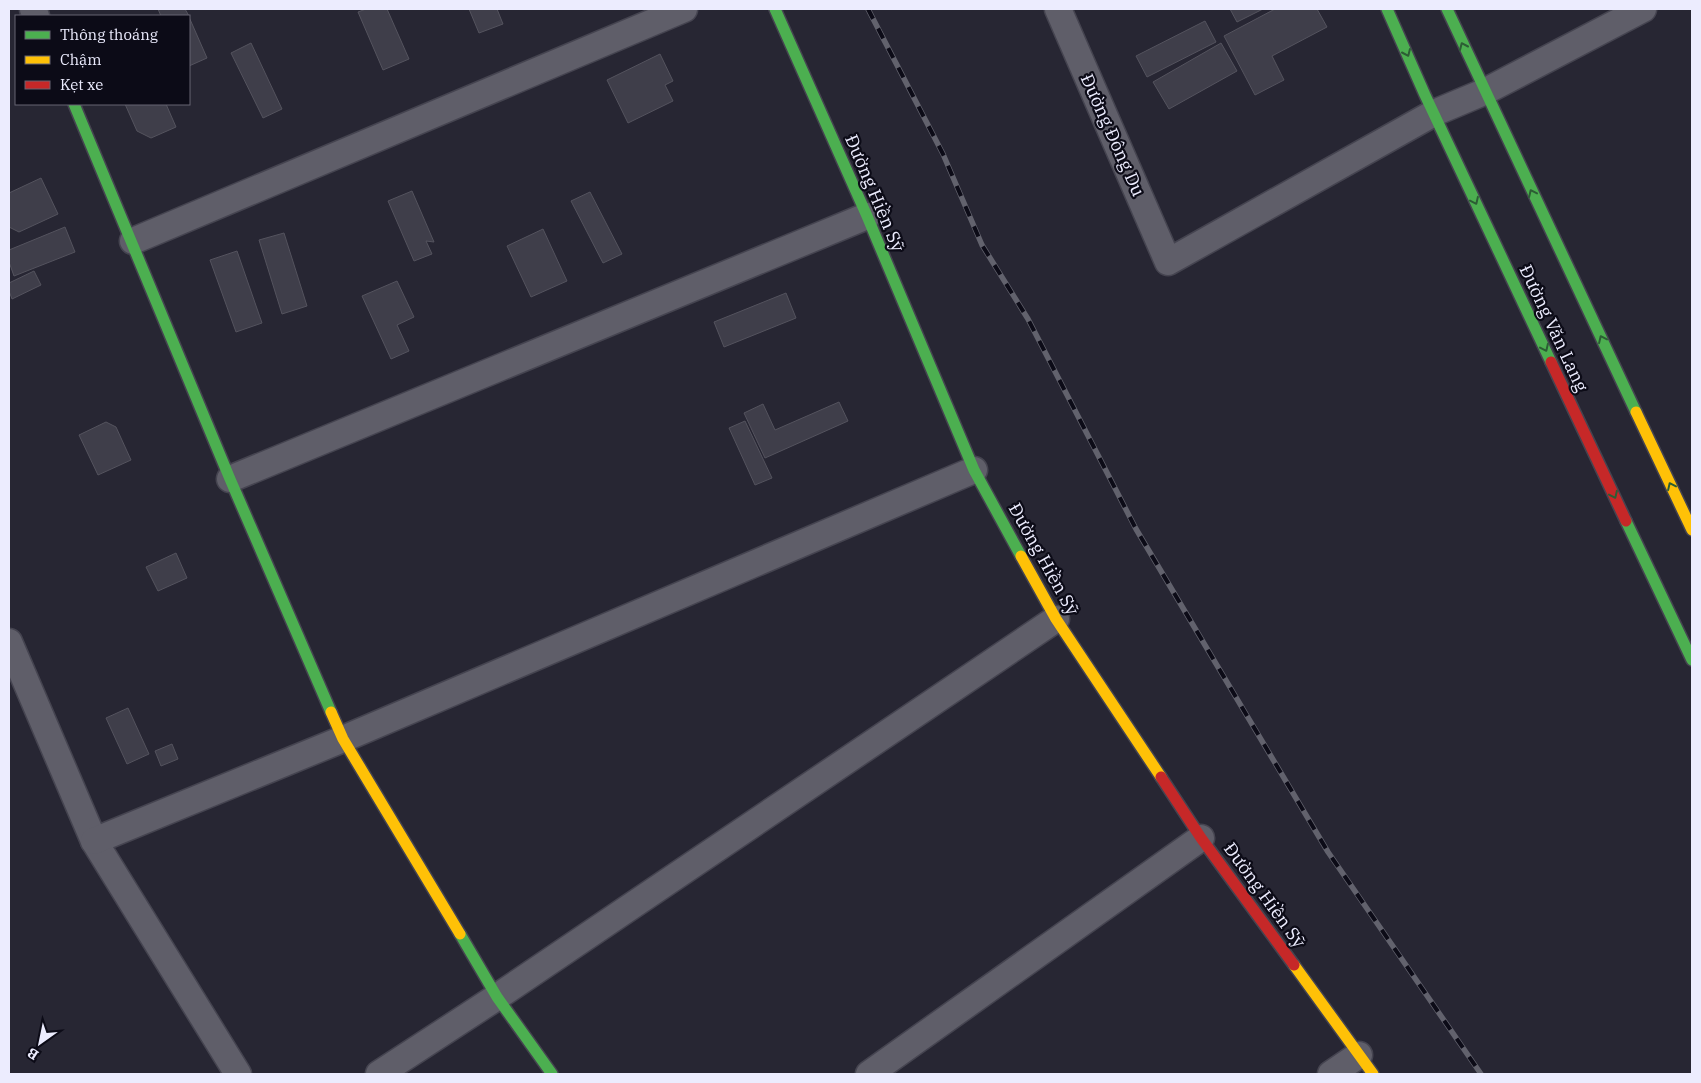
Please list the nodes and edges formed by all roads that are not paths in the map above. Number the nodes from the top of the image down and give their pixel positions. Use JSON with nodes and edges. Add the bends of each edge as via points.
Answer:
{"nodes":[{"id":1,"x":684,"y":9,"type":"edge"},
{"id":2,"x":775,"y":9,"type":"edge"},
{"id":3,"x":1058,"y":9,"type":"edge"},
{"id":4,"x":1388,"y":9,"type":"edge"},
{"id":5,"x":1447,"y":9,"type":"edge"},
{"id":6,"x":1643,"y":9,"type":"edge"},
{"id":7,"x":1484,"y":92,"type":"junction"},
{"id":8,"x":74,"y":105,"type":"edge"},
{"id":9,"x":1434,"y":113,"type":"junction"},
{"id":10,"x":867,"y":216,"type":"junction"},
{"id":11,"x":133,"y":241,"type":"junction"},
{"id":12,"x":974,"y":470,"type":"junction"},
{"id":13,"x":230,"y":479,"type":"junction"},
{"id":14,"x":1692,"y":530,"type":"edge"},
{"id":15,"x":1056,"y":619,"type":"junction"},
{"id":16,"x":9,"y":642,"type":"edge"},
{"id":17,"x":1692,"y":660,"type":"edge"},
{"id":18,"x":342,"y":739,"type":"junction"},
{"id":19,"x":1202,"y":838,"type":"junction"},
{"id":20,"x":94,"y":841,"type":"junction"},
{"id":21,"x":497,"y":998,"type":"junction"},
{"id":22,"x":1366,"y":1064,"type":"edge"},
{"id":23,"x":238,"y":1074,"type":"edge"},
{"id":24,"x":379,"y":1074,"type":"edge"},
{"id":25,"x":552,"y":1074,"type":"edge"},
{"id":26,"x":869,"y":1074,"type":"edge"},
{"id":27,"x":1331,"y":1074,"type":"edge"}],
"edges":[{"from":1,"to":11,"type":"street"},
{"from":2,"to":10,"type":"street","name":"Đường Hiền Sỹ"},
{"from":3,"to":9,"type":"street","name":"Đường Đông Du","via":[[1168,262]]},
{"from":4,"to":9,"type":"street","name":"Đường Văn Lang","one_way":true},
{"from":7,"to":5,"type":"street","one_way":true},
{"from":6,"to":7,"type":"street"},
{"from":7,"to":9,"type":"street"},
{"from":14,"to":7,"type":"street","one_way":true},
{"from":8,"to":11,"type":"street"},
{"from":9,"to":17,"type":"street","name":"Đường Văn Lang","one_way":true},
{"from":10,"to":12,"type":"street","name":"Đường Hiền Sỹ"},
{"from":10,"to":13,"type":"street"},
{"from":11,"to":13,"type":"street"},
{"from":12,"to":15,"type":"street","name":"Đường Hiền Sỹ"},
{"from":12,"to":18,"type":"street"},
{"from":13,"to":18,"type":"street"},
{"from":15,"to":19,"type":"street","name":"Đường Hiền Sỹ"},
{"from":15,"to":21,"type":"street"},
{"from":16,"to":20,"type":"street"},
{"from":18,"to":20,"type":"street"},
{"from":18,"to":21,"type":"street"},
{"from":19,"to":22,"type":"street","name":"Đường Hiền Sỹ"},
{"from":19,"to":26,"type":"street"},
{"from":20,"to":23,"type":"street"},
{"from":21,"to":24,"type":"street"},
{"from":21,"to":25,"type":"street"},
{"from":22,"to":27,"type":"street"}]}
